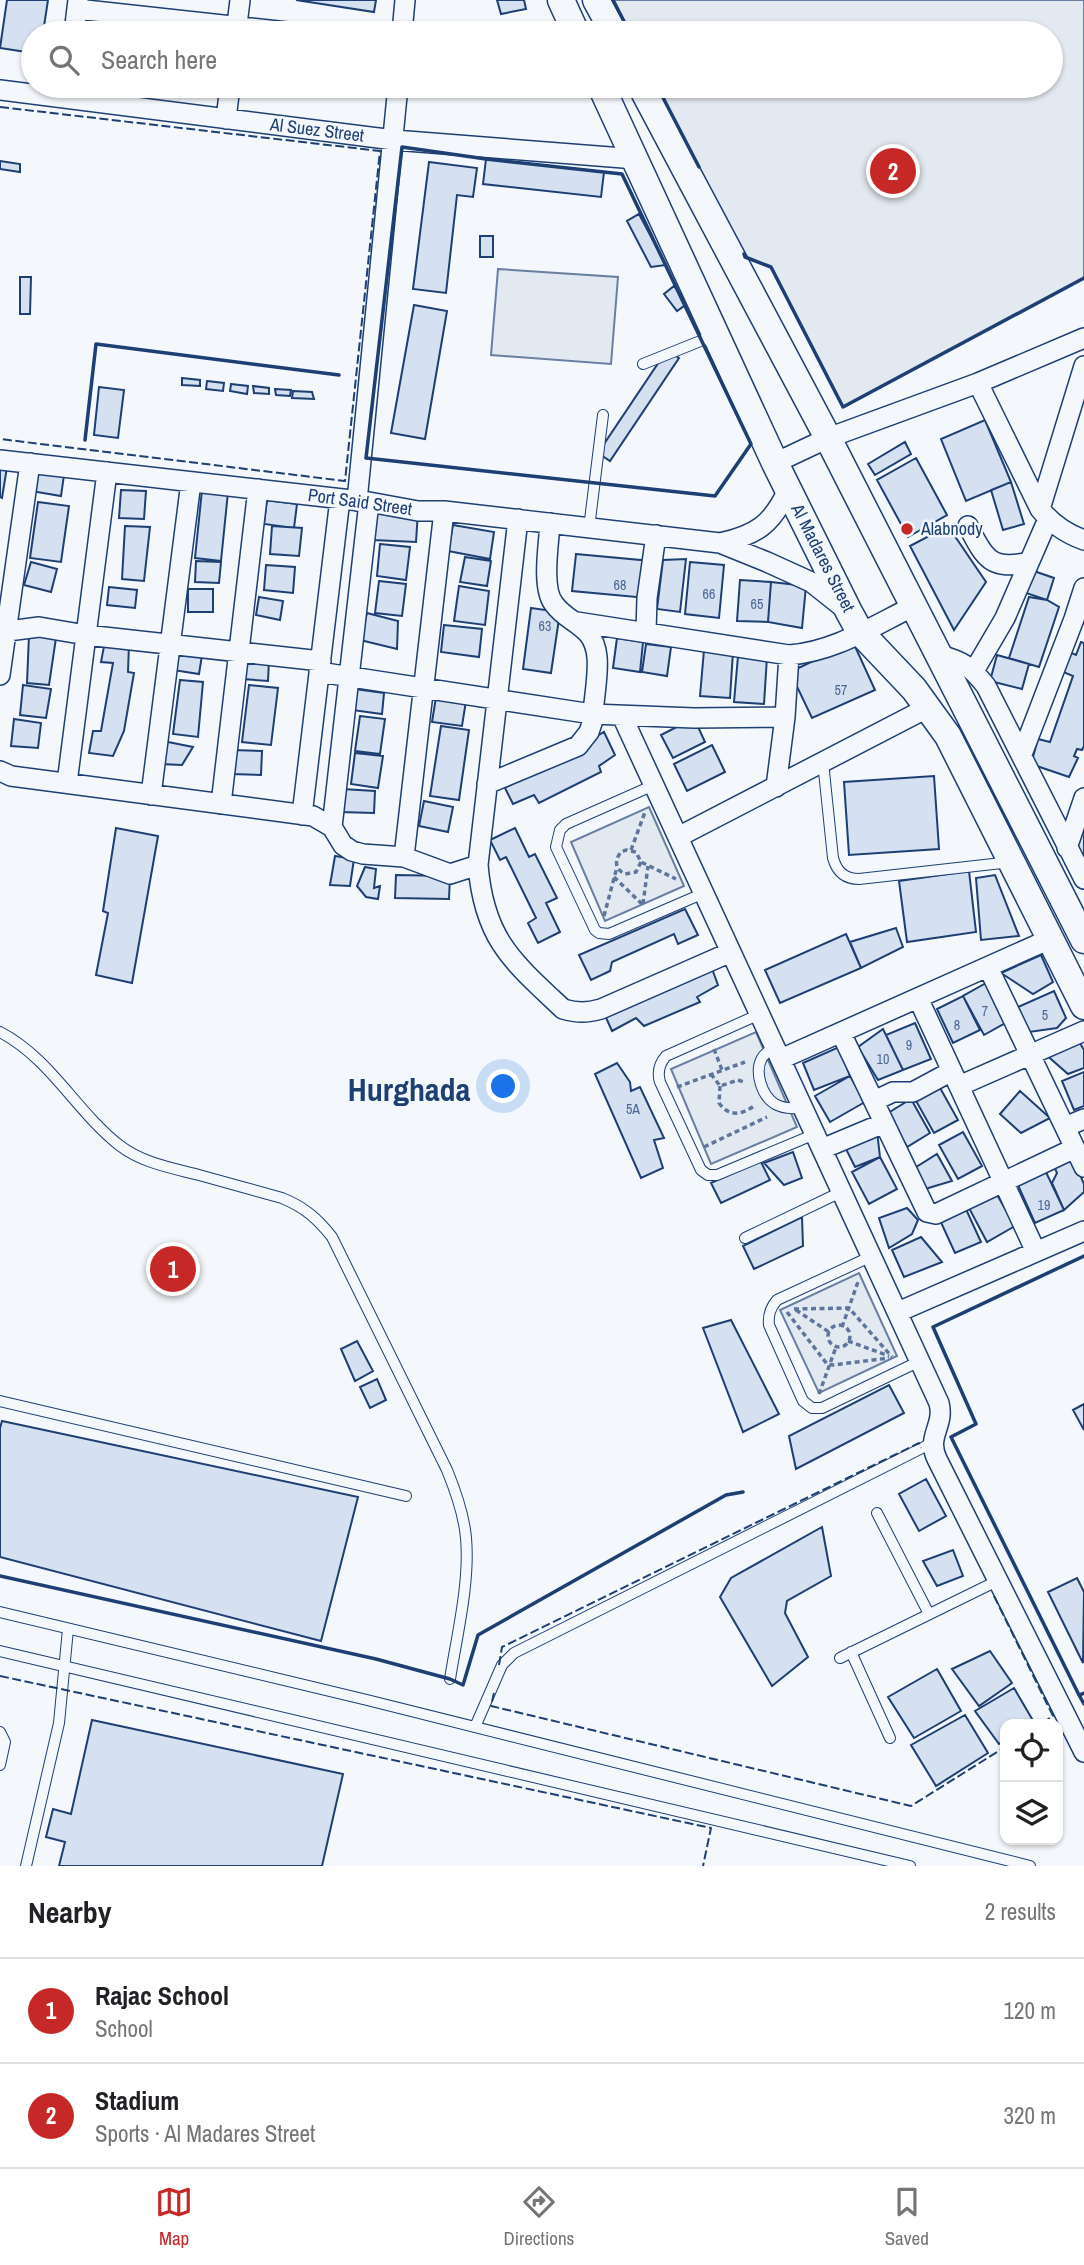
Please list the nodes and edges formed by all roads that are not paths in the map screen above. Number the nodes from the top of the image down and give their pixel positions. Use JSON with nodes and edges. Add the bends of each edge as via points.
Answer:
{"nodes":[{"id":1,"x":240,"y":0,"type":"edge"},
{"id":2,"x":405,"y":0,"type":"edge"},
{"id":3,"x":561,"y":0,"type":"edge"},
{"id":4,"x":596,"y":0,"type":"edge"},
{"id":5,"x":78,"y":5,"type":"edge"},
{"id":6,"x":180,"y":21,"type":"edge"},
{"id":7,"x":238,"y":21,"type":"edge"},
{"id":8,"x":403,"y":21,"type":"edge"},
{"id":9,"x":571,"y":21,"type":"edge"},
{"id":10,"x":607,"y":21,"type":"edge"},
{"id":11,"x":0,"y":90,"type":"edge"},
{"id":12,"x":21,"y":91,"type":"edge"},
{"id":13,"x":102,"y":98,"type":"edge"},
{"id":14,"x":229,"y":98,"type":"edge"},
{"id":15,"x":397,"y":98,"type":"edge"},
{"id":16,"x":607,"y":98,"type":"edge"},
{"id":17,"x":647,"y":98,"type":"edge"},
{"id":18,"x":226,"y":119,"type":"junction"},
{"id":19,"x":394,"y":140,"type":"junction"},
{"id":20,"x":636,"y":159,"type":"junction"},
{"id":21,"x":717,"y":334,"type":"junction"},
{"id":22,"x":1084,"y":338,"type":"edge"},
{"id":23,"x":643,"y":363,"type":"dead end"},
{"id":24,"x":1084,"y":366,"type":"edge"},
{"id":25,"x":978,"y":383,"type":"junction"},
{"id":26,"x":603,"y":415,"type":"dead end"},
{"id":27,"x":828,"y":438,"type":"junction"},
{"id":28,"x":0,"y":460,"type":"edge"},
{"id":29,"x":30,"y":463,"type":"junction"},
{"id":30,"x":775,"y":463,"type":"junction"},
{"id":31,"x":107,"y":472,"type":"junction"},
{"id":32,"x":191,"y":482,"type":"junction"},
{"id":33,"x":258,"y":489,"type":"junction"},
{"id":34,"x":788,"y":490,"type":"junction"},
{"id":35,"x":356,"y":501,"type":"junction"},
{"id":36,"x":444,"y":511,"type":"junction"},
{"id":37,"x":1044,"y":514,"type":"junction"},
{"id":38,"x":518,"y":519,"type":"junction"},
{"id":39,"x":550,"y":523,"type":"junction"},
{"id":40,"x":968,"y":526,"type":"dead end"},
{"id":41,"x":589,"y":528,"type":"junction"},
{"id":42,"x":656,"y":535,"type":"junction"},
{"id":43,"x":1084,"y":540,"type":"edge"},
{"id":44,"x":720,"y":543,"type":"junction"},
{"id":45,"x":8,"y":555,"type":"edge"},
{"id":46,"x":1029,"y":562,"type":"junction"},
{"id":47,"x":1084,"y":588,"type":"edge"},
{"id":48,"x":914,"y":606,"type":"junction"},
{"id":49,"x":1079,"y":621,"type":"edge"},
{"id":50,"x":577,"y":622,"type":"junction"},
{"id":51,"x":855,"y":622,"type":"junction"},
{"id":52,"x":3,"y":631,"type":"edge"},
{"id":53,"x":646,"y":632,"type":"junction"},
{"id":54,"x":86,"y":635,"type":"junction"},
{"id":55,"x":170,"y":644,"type":"junction"},
{"id":56,"x":239,"y":652,"type":"junction"},
{"id":57,"x":789,"y":655,"type":"junction"},
{"id":58,"x":939,"y":655,"type":"junction"},
{"id":59,"x":320,"y":667,"type":"junction"},
{"id":60,"x":974,"y":671,"type":"junction"},
{"id":61,"x":0,"y":675,"type":"edge"},
{"id":62,"x":349,"y":677,"type":"junction"},
{"id":63,"x":424,"y":688,"type":"junction"},
{"id":64,"x":497,"y":699,"type":"junction"},
{"id":65,"x":927,"y":708,"type":"junction"},
{"id":66,"x":592,"y":714,"type":"junction"},
{"id":67,"x":622,"y":716,"type":"junction"},
{"id":68,"x":785,"y":717,"type":"junction"},
{"id":69,"x":1022,"y":754,"type":"junction"},
{"id":70,"x":823,"y":761,"type":"junction"},
{"id":71,"x":0,"y":771,"type":"edge"},
{"id":72,"x":67,"y":783,"type":"junction"},
{"id":73,"x":488,"y":784,"type":"junction"},
{"id":74,"x":654,"y":785,"type":"junction"},
{"id":75,"x":776,"y":787,"type":"junction"},
{"id":76,"x":151,"y":794,"type":"junction"},
{"id":77,"x":1084,"y":797,"type":"edge"},
{"id":78,"x":221,"y":804,"type":"junction"},
{"id":79,"x":302,"y":815,"type":"junction"},
{"id":80,"x":332,"y":827,"type":"junction"},
{"id":81,"x":678,"y":837,"type":"junction"},
{"id":82,"x":1067,"y":848,"type":"junction"},
{"id":83,"x":404,"y":857,"type":"junction"},
{"id":84,"x":1011,"y":862,"type":"junction"},
{"id":85,"x":478,"y":865,"type":"junction"},
{"id":86,"x":1084,"y":879,"type":"edge"},
{"id":87,"x":704,"y":893,"type":"junction"},
{"id":88,"x":1050,"y":939,"type":"junction"},
{"id":89,"x":1084,"y":940,"type":"edge"},
{"id":90,"x":731,"y":952,"type":"junction"},
{"id":91,"x":988,"y":967,"type":"junction"},
{"id":92,"x":918,"y":998,"type":"junction"},
{"id":93,"x":1084,"y":1006,"type":"edge"},
{"id":94,"x":760,"y":1014,"type":"junction"},
{"id":95,"x":1084,"y":1031,"type":"edge"},
{"id":96,"x":0,"y":1032,"type":"edge"},
{"id":97,"x":841,"y":1033,"type":"junction"},
{"id":98,"x":774,"y":1053,"type":"junction"},
{"id":99,"x":1030,"y":1055,"type":"junction"},
{"id":100,"x":955,"y":1078,"type":"junction"},
{"id":101,"x":874,"y":1101,"type":"junction"},
{"id":102,"x":794,"y":1108,"type":"junction"},
{"id":103,"x":1084,"y":1119,"type":"edge"},
{"id":104,"x":884,"y":1122,"type":"junction"},
{"id":105,"x":1065,"y":1127,"type":"junction"},
{"id":106,"x":819,"y":1142,"type":"junction"},
{"id":107,"x":1075,"y":1148,"type":"junction"},
{"id":108,"x":1084,"y":1167,"type":"edge"},
{"id":109,"x":1003,"y":1182,"type":"junction"},
{"id":110,"x":841,"y":1192,"type":"junction"},
{"id":111,"x":1084,"y":1231,"type":"edge"},
{"id":112,"x":745,"y":1238,"type":"dead end"},
{"id":113,"x":1036,"y":1252,"type":"junction"},
{"id":114,"x":868,"y":1258,"type":"junction"},
{"id":115,"x":898,"y":1312,"type":"junction"},
{"id":116,"x":919,"y":1361,"type":"junction"},
{"id":117,"x":0,"y":1401,"type":"edge"},
{"id":118,"x":932,"y":1443,"type":"junction"},
{"id":119,"x":406,"y":1496,"type":"dead end"},
{"id":120,"x":877,"y":1513,"type":"dead end"},
{"id":121,"x":997,"y":1581,"type":"junction"},
{"id":122,"x":0,"y":1612,"type":"edge"},
{"id":123,"x":929,"y":1614,"type":"junction"},
{"id":124,"x":68,"y":1629,"type":"junction"},
{"id":125,"x":0,"y":1651,"type":"edge"},
{"id":126,"x":851,"y":1652,"type":"junction"},
{"id":127,"x":840,"y":1658,"type":"dead end"},
{"id":128,"x":64,"y":1665,"type":"junction"},
{"id":129,"x":450,"y":1679,"type":"dead end"},
{"id":130,"x":475,"y":1727,"type":"junction"},
{"id":131,"x":0,"y":1732,"type":"edge"},
{"id":132,"x":890,"y":1738,"type":"dead end"},
{"id":133,"x":1084,"y":1752,"type":"edge"},
{"id":134,"x":0,"y":1765,"type":"edge"},
{"id":135,"x":26,"y":1866,"type":"edge"},
{"id":136,"x":910,"y":1866,"type":"edge"},
{"id":137,"x":1030,"y":1866,"type":"edge"}],
"edges":[{"from":1,"to":7,"type":"street"},
{"from":2,"to":8,"type":"street"},
{"from":3,"to":9,"type":"street"},
{"from":4,"to":10,"type":"street"},
{"from":5,"to":6,"type":"street"},
{"from":11,"to":12,"type":"street","name":"Al Suez Street"},
{"from":13,"to":18,"type":"street","name":"Al Suez Street"},
{"from":14,"to":18,"type":"street"},
{"from":15,"to":19,"type":"street"},
{"from":16,"to":20,"type":"street","name":"Al Madares Street"},
{"from":17,"to":27,"type":"street"},
{"from":18,"to":19,"type":"street","name":"Al Suez Street"},
{"from":19,"to":20,"type":"street","name":"Al Suez Street"},
{"from":19,"to":35,"type":"street"},
{"from":20,"to":21,"type":"street","name":"Al Madares Street"},
{"from":21,"to":23,"type":"lane"},
{"from":21,"to":30,"type":"street","name":"Al Madares Street"},
{"from":22,"to":25,"type":"street"},
{"from":24,"to":37,"type":"street"},
{"from":25,"to":27,"type":"street"},
{"from":25,"to":37,"type":"street"},
{"from":26,"to":41,"type":"lane"},
{"from":27,"to":30,"type":"street"},
{"from":27,"to":48,"type":"street"},
{"from":28,"to":29,"type":"street","name":"Port Said Street"},
{"from":29,"to":31,"type":"street","name":"Port Said Street"},
{"from":29,"to":45,"type":"street"},
{"from":30,"to":34,"type":"street","name":"Al Madares Street"},
{"from":31,"to":32,"type":"street","name":"Port Said Street"},
{"from":31,"to":54,"type":"street"},
{"from":32,"to":33,"type":"street","name":"Port Said Street"},
{"from":32,"to":55,"type":"street"},
{"from":33,"to":35,"type":"street","name":"Port Said Street"},
{"from":33,"to":56,"type":"street"},
{"from":34,"to":44,"type":"street","name":"Port Said Street","via":[[765,526],[746,537]]},
{"from":34,"to":51,"type":"street","name":"Al Madares Street"},
{"from":35,"to":36,"type":"street","name":"Port Said Street"},
{"from":35,"to":59,"type":"street"},
{"from":35,"to":62,"type":"street"},
{"from":36,"to":38,"type":"street","name":"Port Said Street"},
{"from":36,"to":63,"type":"street"},
{"from":37,"to":43,"type":"street"},
{"from":37,"to":46,"type":"street"},
{"from":38,"to":39,"type":"street","name":"Port Said Street"},
{"from":38,"to":64,"type":"street"},
{"from":39,"to":41,"type":"street","name":"Port Said Street"},
{"from":39,"to":50,"type":"street","via":[[547,585],[552,603]]},
{"from":40,"to":46,"type":"street","via":[[982,553],[994,562],[1009,567]]},
{"from":41,"to":42,"type":"street","name":"Port Said Street"},
{"from":42,"to":44,"type":"street","name":"Port Said Street"},
{"from":42,"to":53,"type":"street"},
{"from":44,"to":51,"type":"street","name":"Port Said Street","via":[[811,582]]},
{"from":45,"to":52,"type":"street"},
{"from":46,"to":60,"type":"street","via":[[1005,618]]},
{"from":47,"to":49,"type":"street"},
{"from":48,"to":51,"type":"street"},
{"from":48,"to":58,"type":"street"},
{"from":49,"to":69,"type":"street"},
{"from":50,"to":53,"type":"street"},
{"from":50,"to":66,"type":"street","via":[[587,631],[598,658]]},
{"from":51,"to":57,"type":"street","via":[[824,650]]},
{"from":51,"to":65,"type":"street","name":"Al Madares Street"},
{"from":52,"to":54,"type":"street","via":[[39,627]]},
{"from":52,"to":61,"type":"street"},
{"from":53,"to":57,"type":"street"},
{"from":54,"to":55,"type":"street"},
{"from":54,"to":72,"type":"street"},
{"from":55,"to":56,"type":"street"},
{"from":55,"to":76,"type":"street"},
{"from":56,"to":59,"type":"street"},
{"from":56,"to":78,"type":"street"},
{"from":57,"to":68,"type":"street"},
{"from":58,"to":60,"type":"street"},
{"from":58,"to":89,"type":"street"},
{"from":59,"to":62,"type":"street"},
{"from":59,"to":79,"type":"street"},
{"from":60,"to":69,"type":"street"},
{"from":62,"to":63,"type":"street"},
{"from":62,"to":80,"type":"street"},
{"from":63,"to":64,"type":"street"},
{"from":63,"to":83,"type":"street"},
{"from":64,"to":66,"type":"street"},
{"from":64,"to":73,"type":"street"},
{"from":65,"to":70,"type":"street"},
{"from":65,"to":84,"type":"street","name":"Al Madares Street","via":[[948,736]]},
{"from":66,"to":67,"type":"street"},
{"from":66,"to":73,"type":"street","via":[[589,732],[578,746]]},
{"from":67,"to":68,"type":"street"},
{"from":67,"to":74,"type":"street"},
{"from":68,"to":75,"type":"street"},
{"from":69,"to":82,"type":"street"},
{"from":70,"to":75,"type":"street"},
{"from":70,"to":84,"type":"lane","via":[[833,858],[845,876],[859,879]]},
{"from":71,"to":72,"type":"street"},
{"from":72,"to":76,"type":"street"},
{"from":73,"to":85,"type":"street"},
{"from":74,"to":81,"type":"street"},
{"from":74,"to":87,"type":"lane","via":[[566,824],[556,847],[599,933],[609,934]]},
{"from":75,"to":81,"type":"street"},
{"from":76,"to":78,"type":"street"},
{"from":77,"to":82,"type":"street"},
{"from":78,"to":79,"type":"street"},
{"from":79,"to":80,"type":"street"},
{"from":80,"to":83,"type":"street","via":[[352,851]]},
{"from":81,"to":87,"type":"street"},
{"from":82,"to":86,"type":"street"},
{"from":83,"to":85,"type":"street","via":[[450,874]]},
{"from":84,"to":88,"type":"street","name":"Al Madares Street"},
{"from":85,"to":90,"type":"street","via":[[480,894],[490,925],[506,952],[563,1009],[575,1013],[601,1009]]},
{"from":87,"to":90,"type":"street"},
{"from":88,"to":91,"type":"street"},
{"from":88,"to":93,"type":"street","name":"Al Madares Street"},
{"from":90,"to":94,"type":"street"},
{"from":91,"to":92,"type":"street"},
{"from":91,"to":99,"type":"street"},
{"from":92,"to":97,"type":"street"},
{"from":92,"to":100,"type":"street"},
{"from":94,"to":98,"type":"street"},
{"from":94,"to":106,"type":"lane","via":[[662,1061],[658,1075],[701,1170],[717,1175]]},
{"from":95,"to":99,"type":"street"},
{"from":96,"to":129,"type":"lane","via":[[36,1056],[122,1148],[147,1161],[302,1206],[332,1237],[460,1503],[466,1538],[465,1574]]},
{"from":97,"to":98,"type":"street"},
{"from":97,"to":101,"type":"street"},
{"from":98,"to":102,"type":"street"},
{"from":98,"to":102,"type":"lane","via":[[760,1065],[763,1088],[769,1099]]},
{"from":99,"to":100,"type":"street"},
{"from":99,"to":105,"type":"street"},
{"from":100,"to":101,"type":"street"},
{"from":100,"to":109,"type":"street"},
{"from":101,"to":104,"type":"street"},
{"from":102,"to":106,"type":"street"},
{"from":103,"to":105,"type":"street"},
{"from":104,"to":106,"type":"street"},
{"from":104,"to":109,"type":"street","via":[[930,1214]]},
{"from":105,"to":107,"type":"street"},
{"from":106,"to":110,"type":"street"},
{"from":107,"to":108,"type":"street"},
{"from":107,"to":109,"type":"street"},
{"from":109,"to":113,"type":"street"},
{"from":110,"to":112,"type":"lane"},
{"from":110,"to":114,"type":"street"},
{"from":111,"to":113,"type":"street"},
{"from":113,"to":115,"type":"street"},
{"from":114,"to":115,"type":"street"},
{"from":114,"to":116,"type":"lane","via":[[777,1300],[769,1311],[769,1325],[803,1401],[814,1409],[822,1408]]},
{"from":115,"to":116,"type":"street"},
{"from":116,"to":118,"type":"street","via":[[941,1411]]},
{"from":117,"to":119,"type":"lane"},
{"from":118,"to":121,"type":"street"},
{"from":118,"to":130,"type":"lane","via":[[514,1653],[502,1665]]},
{"from":120,"to":123,"type":"lane"},
{"from":121,"to":123,"type":"lane"},
{"from":121,"to":133,"type":"street"},
{"from":122,"to":124,"type":"lane"},
{"from":123,"to":126,"type":"lane"},
{"from":124,"to":128,"type":"lane"},
{"from":124,"to":130,"type":"lane"},
{"from":125,"to":128,"type":"lane"},
{"from":126,"to":127,"type":"lane"},
{"from":126,"to":132,"type":"lane"},
{"from":128,"to":135,"type":"lane","via":[[59,1723]]},
{"from":128,"to":136,"type":"lane"},
{"from":130,"to":137,"type":"lane"},
{"from":131,"to":134,"type":"lane","via":[[5,1742]]}]}
